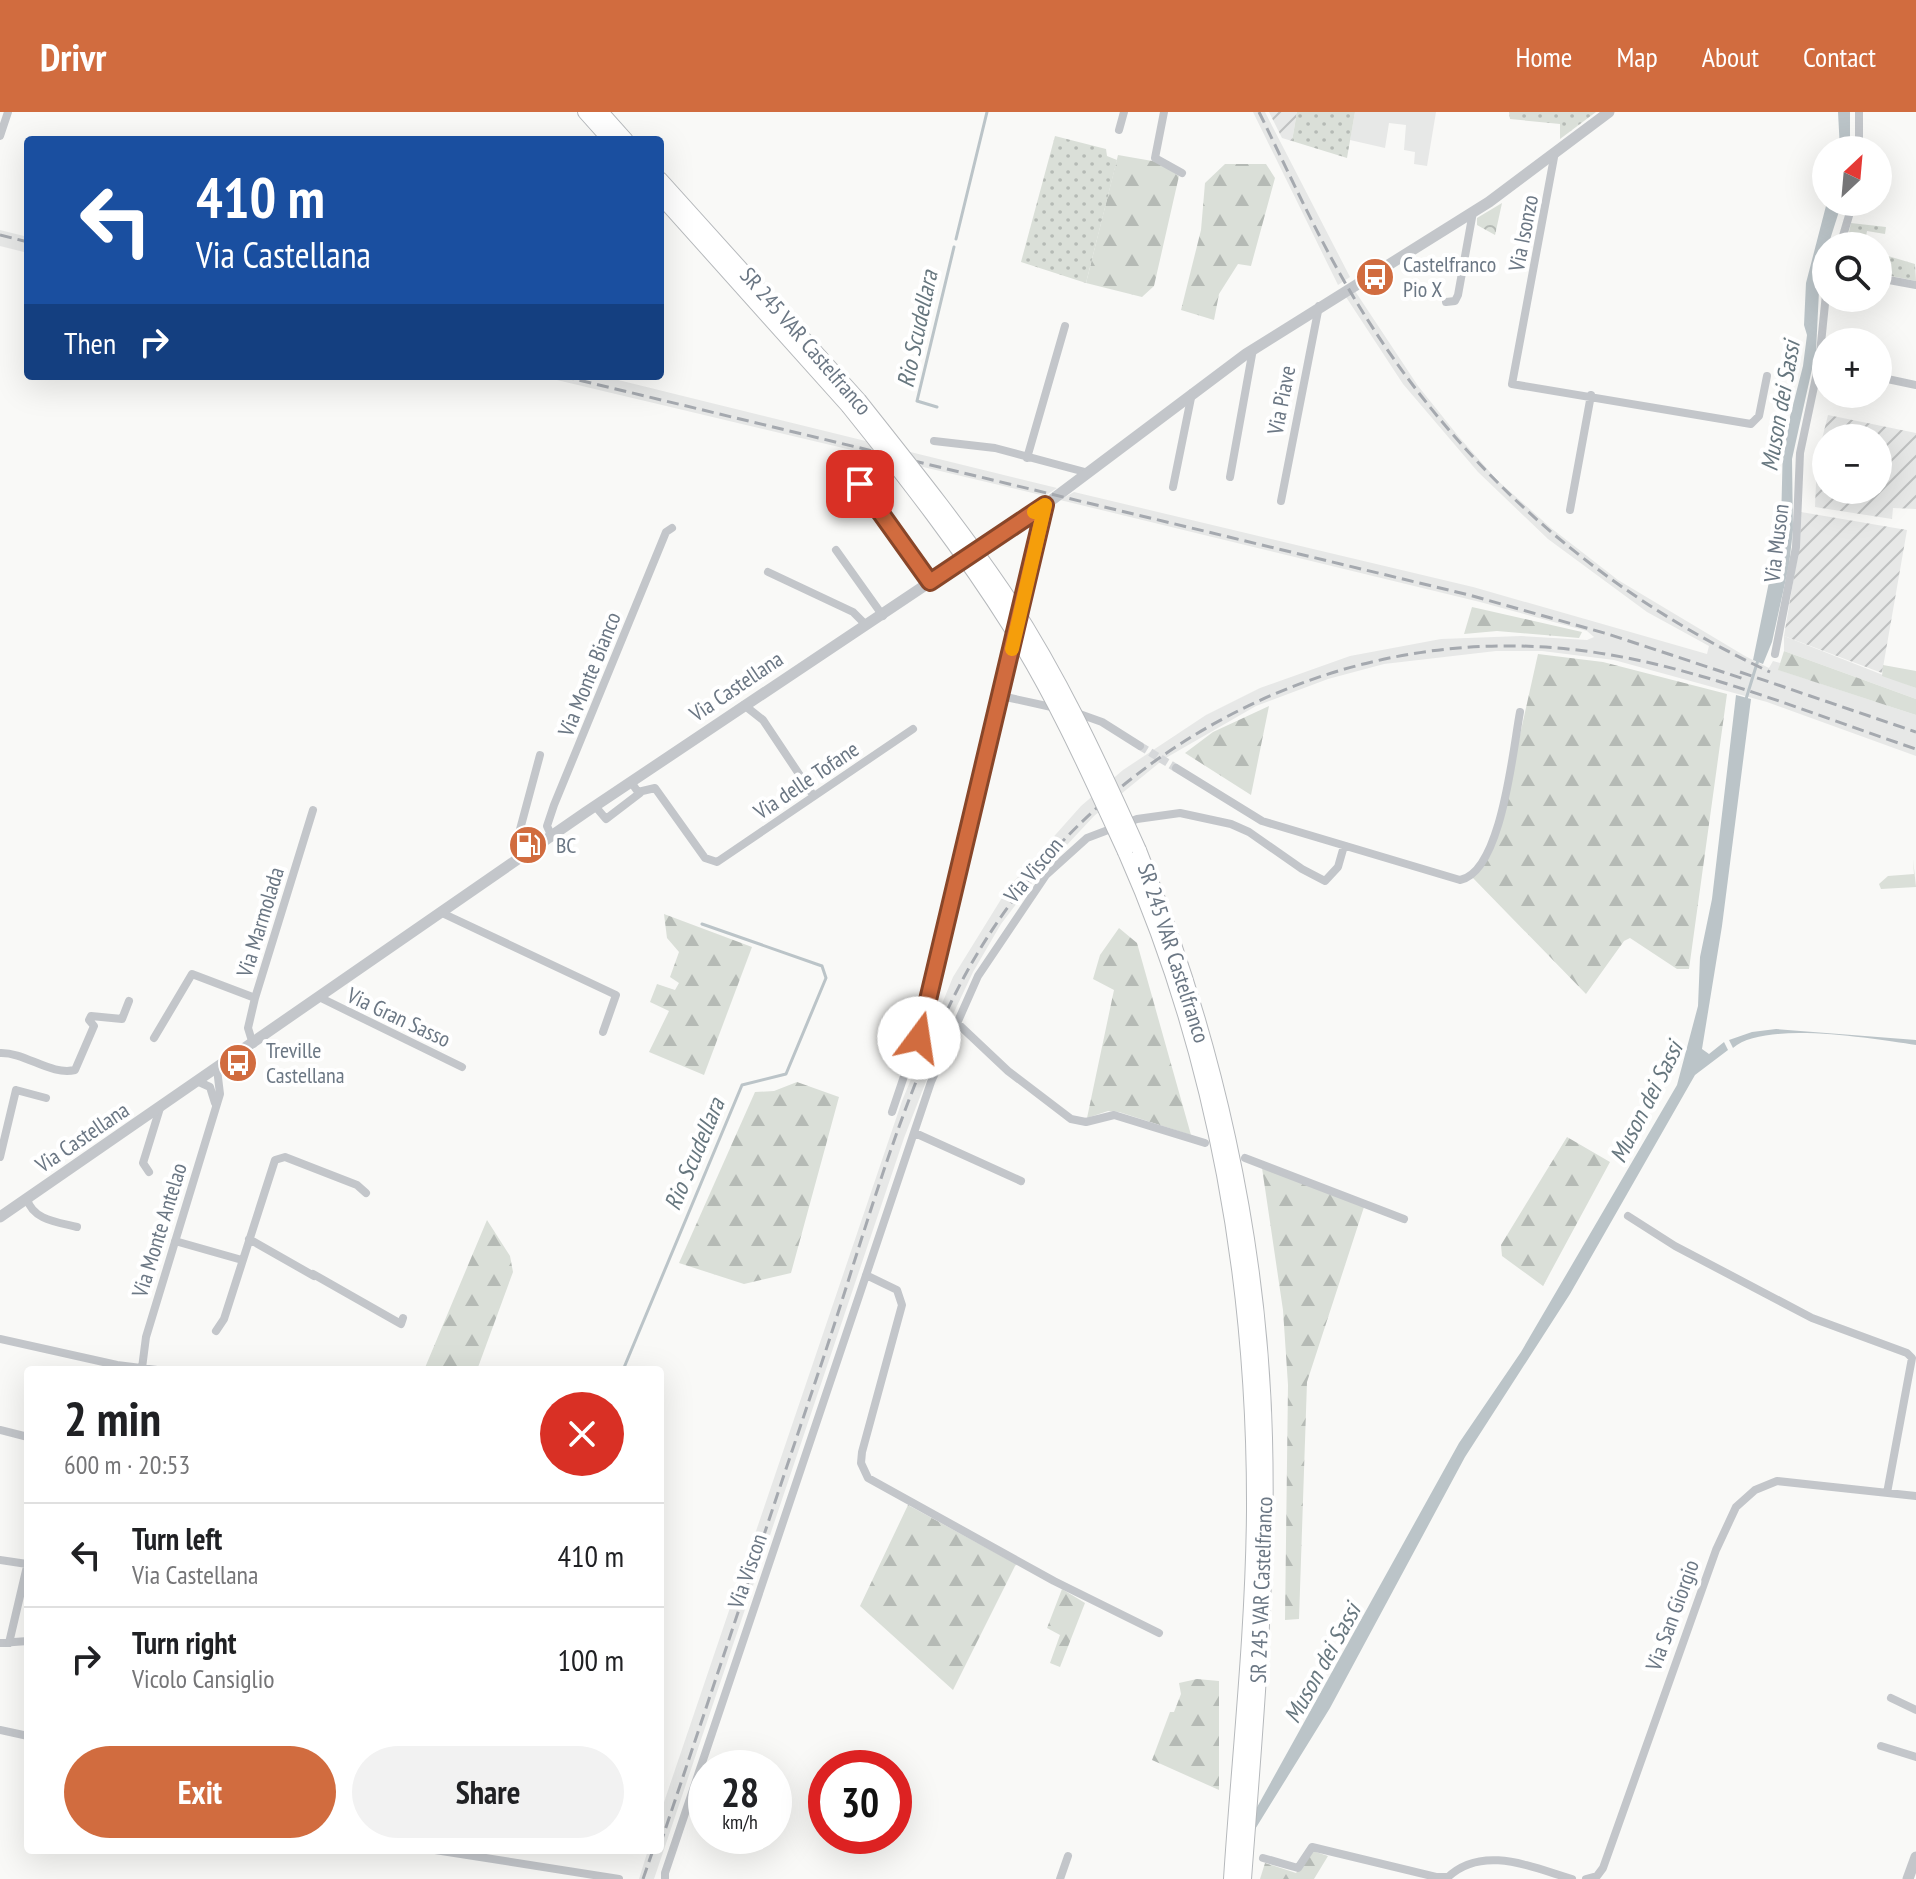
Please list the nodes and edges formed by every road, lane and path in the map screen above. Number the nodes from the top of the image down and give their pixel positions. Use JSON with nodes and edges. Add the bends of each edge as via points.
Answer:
{"nodes":[{"id":1,"x":8,"y":112,"type":"edge"},
{"id":2,"x":585,"y":112,"type":"edge"},
{"id":3,"x":601,"y":112,"type":"edge"},
{"id":4,"x":1124,"y":112,"type":"edge"},
{"id":5,"x":1164,"y":112,"type":"edge"},
{"id":6,"x":1609,"y":112,"type":"edge"},
{"id":7,"x":1859,"y":112,"type":"edge"},
{"id":8,"x":1119,"y":130,"type":"dead end"},
{"id":9,"x":0,"y":136,"type":"edge"},
{"id":10,"x":606,"y":136,"type":"edge"},
{"id":11,"x":622,"y":136,"type":"edge"},
{"id":12,"x":1859,"y":136,"type":"edge"},
{"id":13,"x":1555,"y":152,"type":"junction"},
{"id":14,"x":1182,"y":173,"type":"dead end"},
{"id":15,"x":664,"y":184,"type":"edge"},
{"id":16,"x":664,"y":200,"type":"edge"},
{"id":17,"x":1473,"y":212,"type":"junction"},
{"id":18,"x":1892,"y":281,"type":"edge"},
{"id":19,"x":1916,"y":285,"type":"edge"},
{"id":20,"x":1446,"y":302,"type":"dead end"},
{"id":21,"x":1319,"y":305,"type":"junction"},
{"id":22,"x":1824,"y":312,"type":"edge"},
{"id":23,"x":1065,"y":326,"type":"dead end"},
{"id":24,"x":1253,"y":349,"type":"junction"},
{"id":25,"x":1767,"y":376,"type":"dead end"},
{"id":26,"x":1892,"y":380,"type":"edge"},
{"id":27,"x":1916,"y":385,"type":"edge"},
{"id":28,"x":1192,"y":393,"type":"junction"},
{"id":29,"x":1591,"y":395,"type":"junction"},
{"id":30,"x":853,"y":403,"type":"junction"},
{"id":31,"x":934,"y":441,"type":"dead end"},
{"id":32,"x":1027,"y":458,"type":"junction"},
{"id":33,"x":1085,"y":472,"type":"junction"},
{"id":34,"x":1230,"y":477,"type":"dead end"},
{"id":35,"x":860,"y":484,"type":"dead end"},
{"id":36,"x":1173,"y":487,"type":"dead end"},
{"id":37,"x":1056,"y":496,"type":"joint"},
{"id":38,"x":1281,"y":501,"type":"dead end"},
{"id":39,"x":1045,"y":505,"type":"junction"},
{"id":40,"x":1570,"y":510,"type":"dead end"},
{"id":41,"x":672,"y":528,"type":"dead end"},
{"id":42,"x":836,"y":550,"type":"dead end"},
{"id":43,"x":768,"y":572,"type":"dead end"},
{"id":44,"x":930,"y":582,"type":"junction"},
{"id":45,"x":883,"y":616,"type":"junction"},
{"id":46,"x":866,"y":625,"type":"junction"},
{"id":47,"x":1775,"y":654,"type":"dead end"},
{"id":48,"x":1001,"y":696,"type":"junction"},
{"id":49,"x":744,"y":705,"type":"junction"},
{"id":50,"x":1520,"y":712,"type":"dead end"},
{"id":51,"x":913,"y":729,"type":"dead end"},
{"id":52,"x":1140,"y":746,"type":"tunnel mouth"},
{"id":53,"x":540,"y":755,"type":"dead end"},
{"id":54,"x":1176,"y":768,"type":"tunnel mouth"},
{"id":55,"x":631,"y":782,"type":"junction"},
{"id":56,"x":640,"y":793,"type":"junction"},
{"id":57,"x":813,"y":795,"type":"junction"},
{"id":58,"x":595,"y":806,"type":"junction"},
{"id":59,"x":313,"y":810,"type":"dead end"},
{"id":60,"x":552,"y":837,"type":"junction"},
{"id":61,"x":1344,"y":846,"type":"junction"},
{"id":62,"x":1132,"y":851,"type":"junction"},
{"id":63,"x":521,"y":859,"type":"junction"},
{"id":64,"x":442,"y":913,"type":"junction"},
{"id":65,"x":255,"y":998,"type":"junction"},
{"id":66,"x":321,"y":998,"type":"junction"},
{"id":67,"x":129,"y":1001,"type":"dead end"},
{"id":68,"x":956,"y":1022,"type":"junction"},
{"id":69,"x":603,"y":1032,"type":"dead end"},
{"id":70,"x":154,"y":1038,"type":"dead end"},
{"id":71,"x":253,"y":1044,"type":"junction"},
{"id":72,"x":0,"y":1053,"type":"edge"},
{"id":73,"x":462,"y":1067,"type":"dead end"},
{"id":74,"x":217,"y":1069,"type":"junction"},
{"id":75,"x":199,"y":1082,"type":"junction"},
{"id":76,"x":46,"y":1098,"type":"dead end"},
{"id":77,"x":215,"y":1104,"type":"junction"},
{"id":78,"x":160,"y":1108,"type":"junction"},
{"id":79,"x":892,"y":1112,"type":"dead end"},
{"id":80,"x":915,"y":1133,"type":"junction"},
{"id":81,"x":1205,"y":1143,"type":"dead end"},
{"id":82,"x":0,"y":1157,"type":"edge"},
{"id":83,"x":1245,"y":1158,"type":"dead end"},
{"id":84,"x":149,"y":1172,"type":"dead end"},
{"id":85,"x":1021,"y":1181,"type":"dead end"},
{"id":86,"x":366,"y":1193,"type":"dead end"},
{"id":87,"x":27,"y":1199,"type":"junction"},
{"id":88,"x":1628,"y":1216,"type":"dead end"},
{"id":89,"x":0,"y":1217,"type":"edge"},
{"id":90,"x":1404,"y":1219,"type":"dead end"},
{"id":91,"x":77,"y":1227,"type":"dead end"},
{"id":92,"x":249,"y":1239,"type":"junction"},
{"id":93,"x":175,"y":1241,"type":"junction"},
{"id":94,"x":242,"y":1260,"type":"junction"},
{"id":95,"x":866,"y":1275,"type":"junction"},
{"id":96,"x":403,"y":1318,"type":"dead end"},
{"id":97,"x":216,"y":1331,"type":"dead end"},
{"id":98,"x":0,"y":1339,"type":"edge"},
{"id":99,"x":129,"y":1366,"type":"edge"},
{"id":100,"x":142,"y":1366,"type":"edge"},
{"id":101,"x":0,"y":1430,"type":"edge"},
{"id":102,"x":24,"y":1436,"type":"edge"},
{"id":103,"x":1887,"y":1493,"type":"junction"},
{"id":104,"x":1916,"y":1496,"type":"edge"},
{"id":105,"x":0,"y":1560,"type":"edge"},
{"id":106,"x":24,"y":1563,"type":"edge"},
{"id":107,"x":24,"y":1577,"type":"edge"},
{"id":108,"x":1159,"y":1633,"type":"dead end"},
{"id":109,"x":5,"y":1643,"type":"edge"},
{"id":110,"x":1891,"y":1698,"type":"dead end"},
{"id":111,"x":1916,"y":1710,"type":"edge"},
{"id":112,"x":0,"y":1730,"type":"edge"},
{"id":113,"x":24,"y":1735,"type":"edge"},
{"id":114,"x":1881,"y":1746,"type":"dead end"},
{"id":115,"x":1916,"y":1757,"type":"edge"},
{"id":116,"x":460,"y":1854,"type":"edge"},
{"id":117,"x":1068,"y":1856,"type":"dead end"},
{"id":118,"x":1916,"y":1857,"type":"edge"},
{"id":119,"x":1263,"y":1858,"type":"dead end"},
{"id":120,"x":1447,"y":1878,"type":"edge"},
{"id":121,"x":619,"y":1879,"type":"edge"},
{"id":122,"x":665,"y":1879,"type":"edge"},
{"id":123,"x":1060,"y":1879,"type":"edge"},
{"id":124,"x":1231,"y":1879,"type":"edge"},
{"id":125,"x":1244,"y":1879,"type":"edge"},
{"id":126,"x":1572,"y":1879,"type":"edge"},
{"id":127,"x":1586,"y":1879,"type":"edge"},
{"id":128,"x":1908,"y":1879,"type":"edge"}],
"edges":[{"from":1,"to":9,"type":"street"},
{"from":2,"to":10,"type":"highway"},
{"from":3,"to":11,"type":"highway"},
{"from":4,"to":8,"type":"street"},
{"from":5,"to":14,"type":"street","via":[[1155,158]]},
{"from":6,"to":13,"type":"street","name":"Via Piave"},
{"from":7,"to":12,"type":"street"},
{"from":13,"to":17,"type":"street","name":"Via Piave"},
{"from":13,"to":29,"type":"street","name":"Via Isonzo","via":[[1512,384]]},
{"from":15,"to":30,"type":"highway","name":"SR 245 VAR Castelfranco"},
{"from":16,"to":30,"type":"highway","name":"SR 245 VAR Castelfranco"},
{"from":17,"to":20,"type":"street","via":[[1458,295]]},
{"from":17,"to":21,"type":"street","name":"Via Piave"},
{"from":18,"to":19,"type":"street"},
{"from":21,"to":24,"type":"street","name":"Via Piave"},
{"from":21,"to":38,"type":"street","name":"Via Piave"},
{"from":22,"to":47,"type":"street","name":"Via Muson","via":[[1800,453],[1796,547]]},
{"from":23,"to":32,"type":"street"},
{"from":24,"to":28,"type":"street","name":"Via Piave"},
{"from":24,"to":34,"type":"street","name":"Via Piave"},
{"from":25,"to":29,"type":"street","name":"Via Isonzo","via":[[1759,416],[1751,424]]},
{"from":26,"to":27,"type":"street"},
{"from":28,"to":33,"type":"street","name":"Via Piave"},
{"from":28,"to":36,"type":"street"},
{"from":29,"to":40,"type":"street"},
{"from":30,"to":62,"type":"highway","name":"SR 245 VAR Castelfranco","bridge":true,"via":[[1012,630]]},
{"from":31,"to":32,"type":"street","via":[[995,448]]},
{"from":32,"to":33,"type":"street"},
{"from":33,"to":37,"type":"street","name":"Via Piave"},
{"from":35,"to":44,"type":"street"},
{"from":37,"to":39,"type":"street","name":"Via Castellana"},
{"from":39,"to":44,"type":"street","name":"Via Castellana"},
{"from":39,"to":48,"type":"street"},
{"from":41,"to":60,"type":"street","name":"Via Monte Bianco","via":[[554,805],[547,826]]},
{"from":42,"to":45,"type":"street"},
{"from":43,"to":46,"type":"street","via":[[853,612]]},
{"from":44,"to":45,"type":"street","name":"Via Castellana"},
{"from":45,"to":46,"type":"street","name":"Via Castellana"},
{"from":46,"to":49,"type":"street","name":"Via Castellana"},
{"from":48,"to":52,"type":"street","via":[[1082,714]]},
{"from":48,"to":79,"type":"street","via":[[922,1027]]},
{"from":49,"to":55,"type":"street","name":"Via Castellana"},
{"from":49,"to":57,"type":"street","via":[[763,720]]},
{"from":50,"to":61,"type":"street","via":[[1495,840],[1466,879]]},
{"from":51,"to":57,"type":"street","name":"Via delle Tofane"},
{"from":53,"to":63,"type":"street","via":[[515,848]]},
{"from":54,"to":61,"type":"street","via":[[1262,821]]},
{"from":55,"to":56,"type":"street"},
{"from":55,"to":58,"type":"street","name":"Via Castellana"},
{"from":56,"to":57,"type":"street","name":"Via delle Tofane","via":[[655,788],[705,858],[720,861]]},
{"from":56,"to":58,"type":"street","via":[[606,819]]},
{"from":58,"to":60,"type":"street","name":"Via Castellana"},
{"from":59,"to":65,"type":"street","name":"Via Marmolada"},
{"from":60,"to":63,"type":"street","name":"Via Castellana"},
{"from":61,"to":68,"type":"street","name":"Via Viscon","via":[[1338,867],[1325,881],[1249,832],[1206,818],[1180,813],[1137,819],[1101,832],[1076,845],[1046,875],[978,976]]},
{"from":62,"to":124,"type":"highway","name":"SR 245 VAR Castelfranco","via":[[1186,1018],[1220,1156],[1250,1383],[1254,1513]]},
{"from":62,"to":125,"type":"highway","name":"SR 245 VAR Castelfranco","via":[[1198,1016],[1228,1141],[1255,1299],[1266,1466],[1265,1551]]},
{"from":63,"to":64,"type":"street","name":"Via Castellana"},
{"from":64,"to":66,"type":"street","name":"Via Castellana"},
{"from":64,"to":69,"type":"street","via":[[616,995]]},
{"from":65,"to":70,"type":"street","via":[[192,974]]},
{"from":65,"to":71,"type":"street","name":"Via Marmolada","via":[[248,1028]]},
{"from":66,"to":71,"type":"street","name":"Via Castellana"},
{"from":66,"to":73,"type":"street","name":"Via Gran Sasso"},
{"from":67,"to":72,"type":"street","via":[[122,1019],[91,1016],[94,1026],[75,1070]]},
{"from":68,"to":80,"type":"street","name":"Via Viscon"},
{"from":68,"to":81,"type":"street","via":[[1071,1119],[1083,1122],[1114,1115]]},
{"from":71,"to":74,"type":"street","name":"Via Castellana"},
{"from":74,"to":75,"type":"street","name":"Via Castellana"},
{"from":74,"to":77,"type":"street","name":"Via Monte Antelao","via":[[221,1089]]},
{"from":75,"to":77,"type":"street","via":[[210,1087]]},
{"from":75,"to":78,"type":"street","name":"Via Castellana"},
{"from":76,"to":82,"type":"street","via":[[16,1090]]},
{"from":77,"to":93,"type":"street","name":"Via Monte Antelao"},
{"from":78,"to":84,"type":"street","name":"Via Castellana","via":[[143,1163]]},
{"from":78,"to":87,"type":"street","name":"Via Castellana"},
{"from":80,"to":85,"type":"street"},
{"from":80,"to":95,"type":"street","name":"Via Viscon"},
{"from":83,"to":90,"type":"street"},
{"from":86,"to":92,"type":"street","via":[[280,1157]]},
{"from":87,"to":89,"type":"street","name":"Via Castellana"},
{"from":87,"to":91,"type":"street","name":"Via Castellana","via":[[37,1215]]},
{"from":88,"to":103,"type":"street","via":[[1812,1318],[1912,1358]]},
{"from":92,"to":94,"type":"street"},
{"from":92,"to":96,"type":"street","via":[[401,1324]]},
{"from":93,"to":94,"type":"street"},
{"from":93,"to":100,"type":"street","name":"Via Monte Antelao"},
{"from":94,"to":97,"type":"street"},
{"from":95,"to":108,"type":"street","via":[[889,1284],[902,1297],[862,1452],[868,1478]]},
{"from":95,"to":122,"type":"street","name":"Via Viscon"},
{"from":98,"to":99,"type":"street"},
{"from":101,"to":102,"type":"street"},
{"from":103,"to":104,"type":"street","name":"Via San Giorgio"},
{"from":103,"to":127,"type":"street","name":"Via San Giorgio","via":[[1777,1481],[1755,1490],[1736,1507],[1603,1868]]},
{"from":105,"to":106,"type":"street"},
{"from":107,"to":109,"type":"street"},
{"from":110,"to":111,"type":"street"},
{"from":112,"to":113,"type":"street"},
{"from":114,"to":115,"type":"street"},
{"from":116,"to":121,"type":"street"},
{"from":117,"to":123,"type":"street"},
{"from":118,"to":128,"type":"street"},
{"from":119,"to":120,"type":"street","via":[[1298,1868],[1312,1847]]},
{"from":120,"to":126,"type":"street","via":[[1464,1864],[1487,1859],[1514,1861]]}]}
